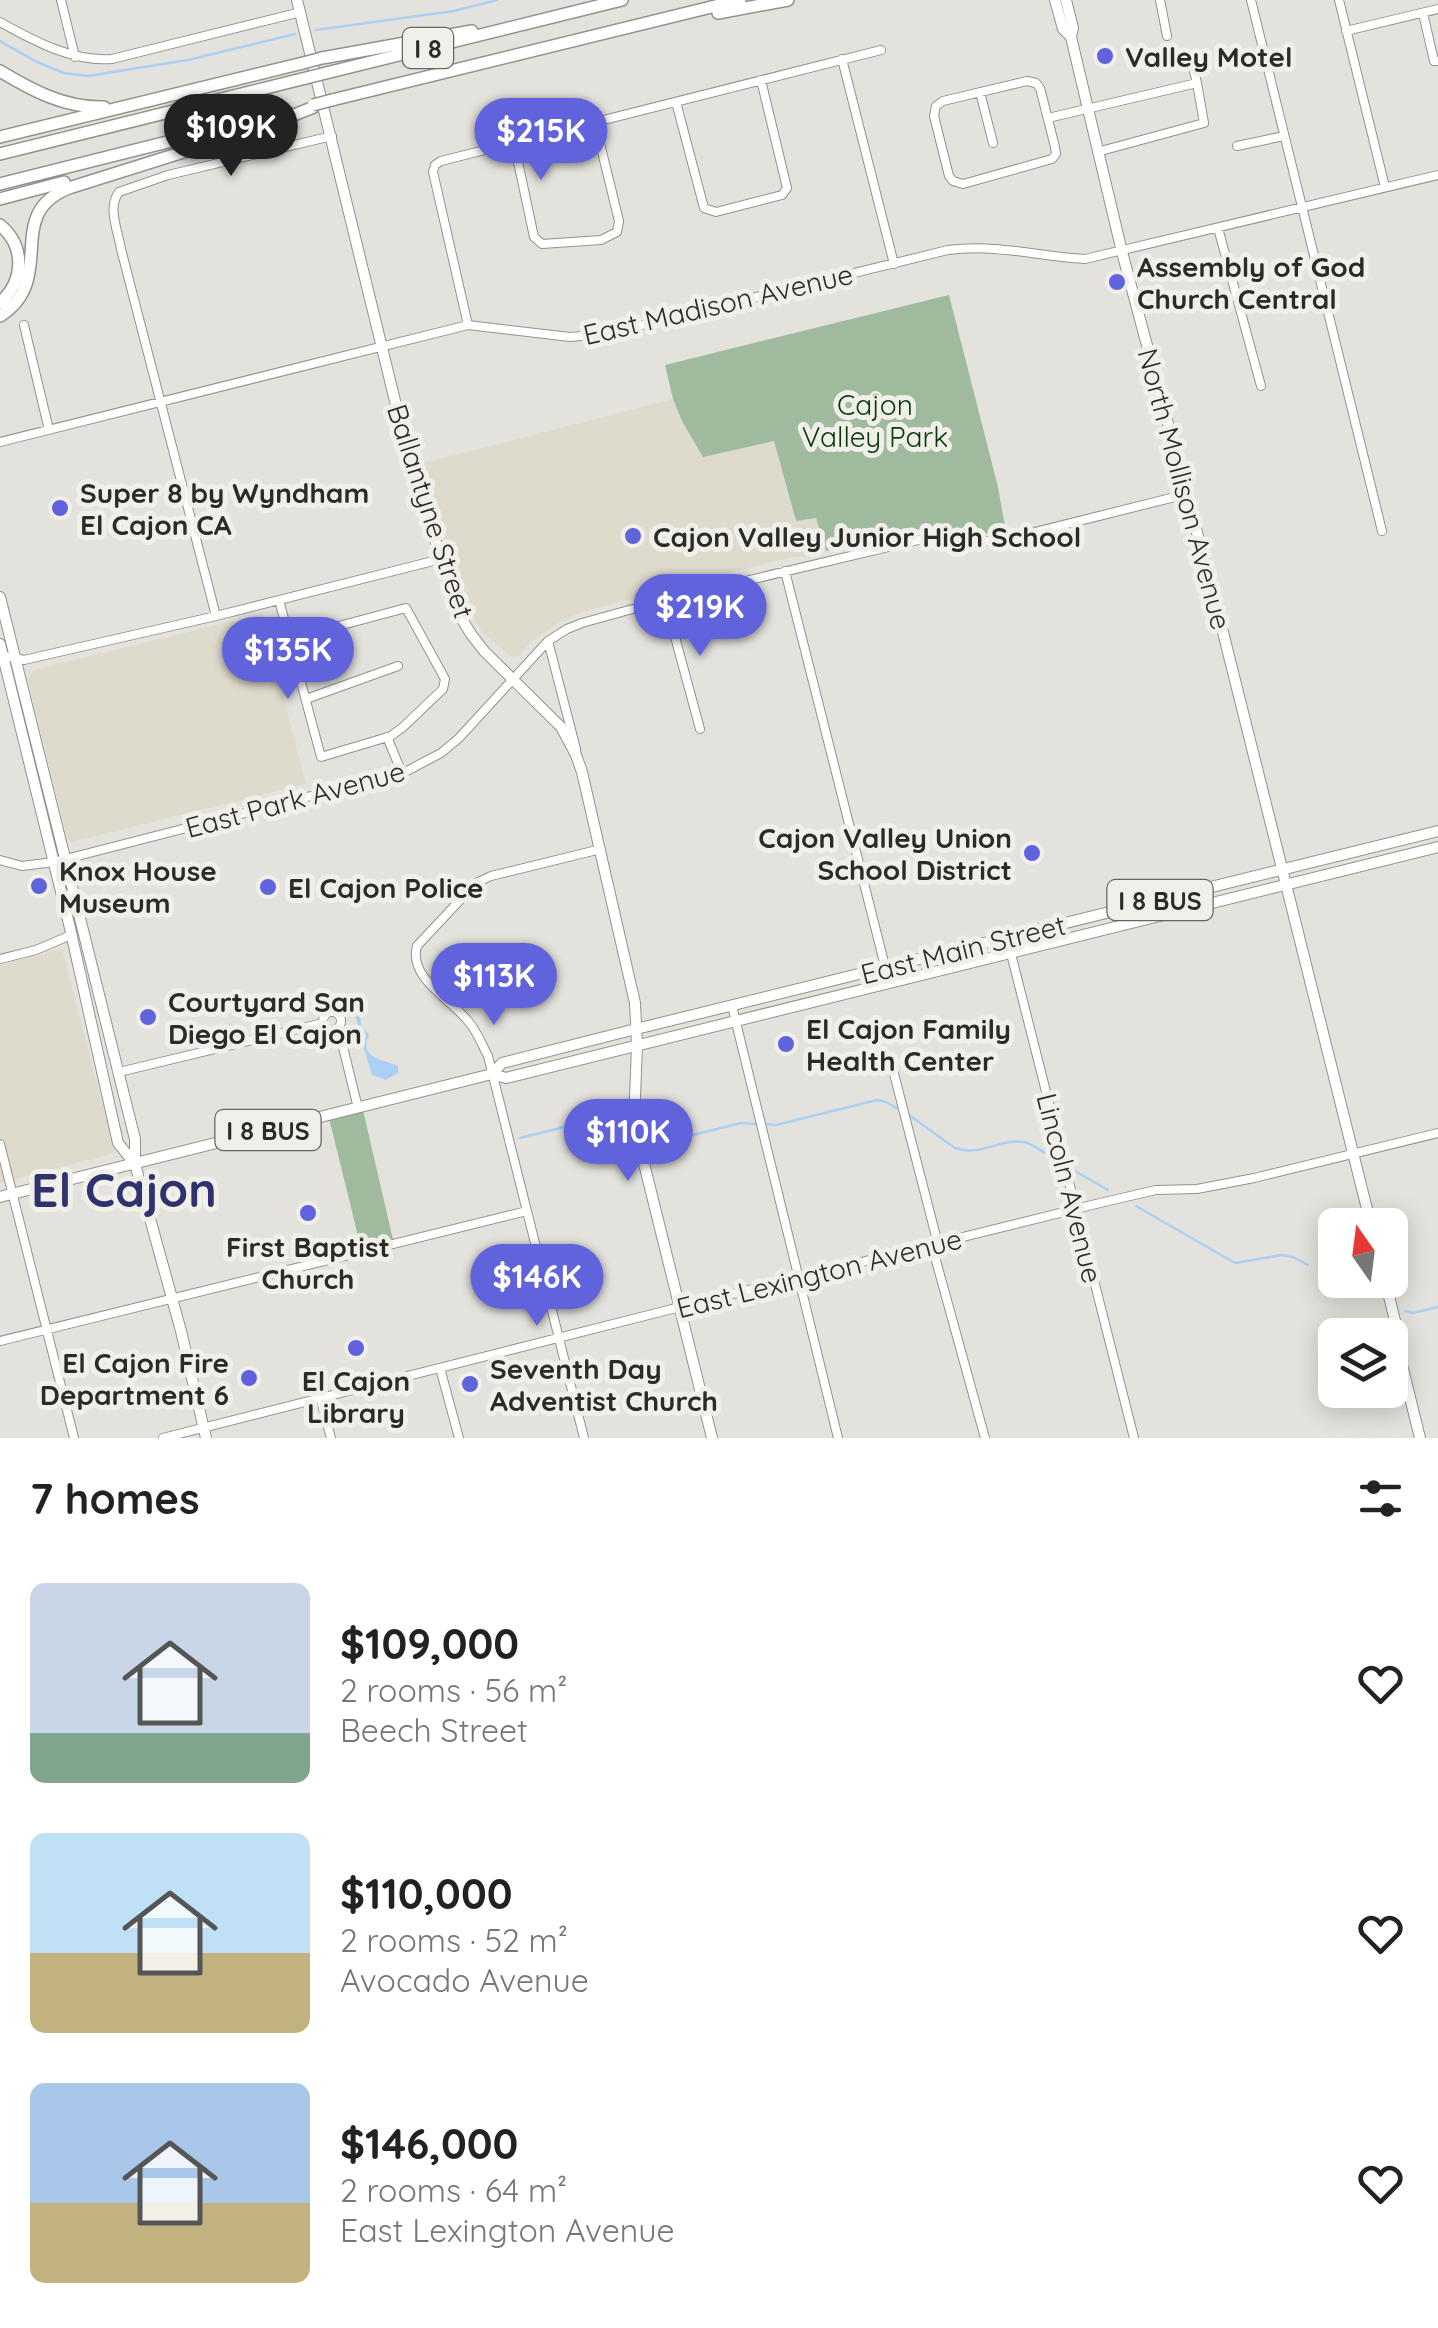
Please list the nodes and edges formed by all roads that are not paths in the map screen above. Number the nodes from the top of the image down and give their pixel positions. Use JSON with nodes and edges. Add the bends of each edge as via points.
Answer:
{"nodes":[{"id":1,"x":61,"y":0,"type":"edge"},
{"id":2,"x":606,"y":0,"type":"edge"},
{"id":3,"x":622,"y":0,"type":"edge"},
{"id":4,"x":740,"y":0,"type":"edge"},
{"id":5,"x":788,"y":0,"type":"edge"},
{"id":6,"x":1160,"y":0,"type":"edge"},
{"id":7,"x":1251,"y":0,"type":"edge"},
{"id":8,"x":1338,"y":0,"type":"edge"},
{"id":9,"x":1426,"y":0,"type":"edge"},
{"id":10,"x":1059,"y":1,"type":"edge"},
{"id":11,"x":299,"y":6,"type":"edge"},
{"id":12,"x":1430,"y":11,"type":"edge"},
{"id":13,"x":574,"y":12,"type":"junction"},
{"id":14,"x":0,"y":22,"type":"edge"},
{"id":15,"x":530,"y":23,"type":"junction"},
{"id":16,"x":1346,"y":31,"type":"junction"},
{"id":17,"x":616,"y":32,"type":"junction"},
{"id":18,"x":1071,"y":36,"type":"junction"},
{"id":19,"x":1168,"y":36,"type":"dead end"},
{"id":20,"x":880,"y":50,"type":"dead end"},
{"id":21,"x":75,"y":57,"type":"junction"},
{"id":22,"x":842,"y":59,"type":"junction"},
{"id":23,"x":1191,"y":60,"type":"dead end"},
{"id":24,"x":1438,"y":62,"type":"edge"},
{"id":25,"x":0,"y":71,"type":"edge"},
{"id":26,"x":761,"y":80,"type":"junction"},
{"id":27,"x":1197,"y":83,"type":"junction"},
{"id":28,"x":980,"y":92,"type":"junction"},
{"id":29,"x":152,"y":101,"type":"junction"},
{"id":30,"x":676,"y":102,"type":"junction"},
{"id":31,"x":313,"y":106,"type":"junction"},
{"id":32,"x":1086,"y":110,"type":"junction"},
{"id":33,"x":1048,"y":118,"type":"junction"},
{"id":34,"x":595,"y":122,"type":"junction"},
{"id":35,"x":332,"y":136,"type":"junction"},
{"id":36,"x":1284,"y":136,"type":"junction"},
{"id":37,"x":0,"y":137,"type":"edge"},
{"id":38,"x":993,"y":142,"type":"dead end"},
{"id":39,"x":514,"y":143,"type":"junction"},
{"id":40,"x":1237,"y":146,"type":"dead end"},
{"id":41,"x":1098,"y":152,"type":"junction"},
{"id":42,"x":0,"y":154,"type":"edge"},
{"id":43,"x":168,"y":156,"type":"junction"},
{"id":44,"x":1438,"y":174,"type":"edge"},
{"id":45,"x":0,"y":184,"type":"edge"},
{"id":46,"x":1385,"y":188,"type":"junction"},
{"id":47,"x":0,"y":199,"type":"edge"},
{"id":48,"x":1303,"y":207,"type":"junction"},
{"id":49,"x":0,"y":226,"type":"edge"},
{"id":50,"x":1218,"y":228,"type":"junction"},
{"id":51,"x":1122,"y":252,"type":"junction"},
{"id":52,"x":894,"y":264,"type":"junction"},
{"id":53,"x":0,"y":303,"type":"edge"},
{"id":54,"x":0,"y":316,"type":"edge"},
{"id":55,"x":24,"y":325,"type":"dead end"},
{"id":56,"x":468,"y":325,"type":"junction"},
{"id":57,"x":382,"y":347,"type":"junction"},
{"id":58,"x":1262,"y":386,"type":"dead end"},
{"id":59,"x":160,"y":403,"type":"junction"},
{"id":60,"x":49,"y":430,"type":"junction"},
{"id":61,"x":0,"y":442,"type":"edge"},
{"id":62,"x":1187,"y":494,"type":"junction"},
{"id":63,"x":1382,"y":531,"type":"dead end"},
{"id":64,"x":440,"y":559,"type":"junction"},
{"id":65,"x":785,"y":571,"type":"junction"},
{"id":66,"x":0,"y":597,"type":"edge"},
{"id":67,"x":279,"y":600,"type":"junction"},
{"id":68,"x":665,"y":600,"type":"junction"},
{"id":69,"x":216,"y":616,"type":"junction"},
{"id":70,"x":290,"y":639,"type":"junction"},
{"id":71,"x":548,"y":641,"type":"junction"},
{"id":72,"x":1,"y":652,"type":"edge"},
{"id":73,"x":15,"y":658,"type":"junction"},
{"id":74,"x":398,"y":666,"type":"dead end"},
{"id":75,"x":513,"y":680,"type":"junction"},
{"id":76,"x":306,"y":699,"type":"junction"},
{"id":77,"x":700,"y":728,"type":"dead end"},
{"id":78,"x":387,"y":737,"type":"junction"},
{"id":79,"x":582,"y":772,"type":"junction"},
{"id":80,"x":402,"y":773,"type":"junction"},
{"id":81,"x":1438,"y":831,"type":"edge"},
{"id":82,"x":1438,"y":847,"type":"edge"},
{"id":83,"x":601,"y":849,"type":"junction"},
{"id":84,"x":0,"y":860,"type":"edge"},
{"id":85,"x":59,"y":860,"type":"junction"},
{"id":86,"x":1281,"y":870,"type":"junction"},
{"id":87,"x":1284,"y":884,"type":"junction"},
{"id":88,"x":1096,"y":916,"type":"junction"},
{"id":89,"x":1100,"y":931,"type":"junction"},
{"id":90,"x":72,"y":935,"type":"junction"},
{"id":91,"x":1007,"y":938,"type":"junction"},
{"id":92,"x":1011,"y":953,"type":"junction"},
{"id":93,"x":0,"y":959,"type":"edge"},
{"id":94,"x":886,"y":968,"type":"junction"},
{"id":95,"x":889,"y":982,"type":"junction"},
{"id":96,"x":96,"y":983,"type":"junction"},
{"id":97,"x":82,"y":986,"type":"junction"},
{"id":98,"x":732,"y":1006,"type":"junction"},
{"id":99,"x":736,"y":1022,"type":"junction"},
{"id":100,"x":323,"y":1024,"type":"junction"},
{"id":101,"x":336,"y":1029,"type":"junction"},
{"id":102,"x":636,"y":1029,"type":"junction"},
{"id":103,"x":637,"y":1045,"type":"junction"},
{"id":104,"x":98,"y":1056,"type":"junction"},
{"id":105,"x":893,"y":1070,"type":"dead end"},
{"id":106,"x":119,"y":1072,"type":"junction"},
{"id":107,"x":492,"y":1074,"type":"junction"},
{"id":108,"x":358,"y":1108,"type":"junction"},
{"id":109,"x":1438,"y":1133,"type":"edge"},
{"id":110,"x":1,"y":1149,"type":"edge"},
{"id":111,"x":1354,"y":1153,"type":"junction"},
{"id":112,"x":135,"y":1164,"type":"junction"},
{"id":113,"x":13,"y":1194,"type":"junction"},
{"id":114,"x":0,"y":1197,"type":"edge"},
{"id":115,"x":1367,"y":1208,"type":"edge"},
{"id":116,"x":1075,"y":1210,"type":"junction"},
{"id":117,"x":527,"y":1211,"type":"junction"},
{"id":118,"x":935,"y":1245,"type":"junction"},
{"id":119,"x":800,"y":1277,"type":"junction"},
{"id":120,"x":173,"y":1298,"type":"junction"},
{"id":121,"x":1389,"y":1298,"type":"edge"},
{"id":122,"x":680,"y":1306,"type":"junction"},
{"id":123,"x":47,"y":1330,"type":"junction"},
{"id":124,"x":558,"y":1339,"type":"junction"},
{"id":125,"x":0,"y":1341,"type":"edge"},
{"id":126,"x":440,"y":1368,"type":"junction"},
{"id":127,"x":320,"y":1398,"type":"junction"},
{"id":128,"x":204,"y":1433,"type":"edge"},
{"id":129,"x":74,"y":1438,"type":"edge"},
{"id":130,"x":163,"y":1438,"type":"edge"},
{"id":131,"x":330,"y":1438,"type":"edge"},
{"id":132,"x":459,"y":1438,"type":"edge"},
{"id":133,"x":584,"y":1438,"type":"edge"},
{"id":134,"x":712,"y":1438,"type":"edge"},
{"id":135,"x":838,"y":1438,"type":"edge"},
{"id":136,"x":986,"y":1438,"type":"edge"},
{"id":137,"x":1134,"y":1438,"type":"edge"},
{"id":138,"x":1420,"y":1438,"type":"edge"}],
"edges":[{"from":1,"to":21,"type":"street"},
{"from":2,"to":13,"type":"highway"},
{"from":3,"to":13,"type":"highway","number":"I 8"},
{"from":4,"to":17,"type":"highway","number":"I 8"},
{"from":5,"to":17,"type":"highway"},
{"from":6,"to":19,"type":"street"},
{"from":7,"to":36,"type":"street"},
{"from":8,"to":16,"type":"street"},
{"from":9,"to":12,"type":"street"},
{"from":10,"to":18,"type":"main road","name":"North Mollison Avenue","via":[[1063,29]]},
{"from":10,"to":18,"type":"main road","name":"North Mollison Avenue","via":[[1070,17]]},
{"from":11,"to":21,"type":"street","via":[[112,58]]},
{"from":11,"to":35,"type":"main road","name":"Ballantyne Street"},
{"from":12,"to":16,"type":"street"},
{"from":12,"to":24,"type":"street","via":[[1431,52]]},
{"from":13,"to":15,"type":"highway","number":"I 8"},
{"from":14,"to":21,"type":"street"},
{"from":15,"to":29,"type":"highway","bridge":true,"via":[[322,58]]},
{"from":15,"to":42,"type":"highway","number":"I 8","bridge":true},
{"from":16,"to":46,"type":"street"},
{"from":17,"to":31,"type":"highway","number":"I 8","bridge":true},
{"from":18,"to":32,"type":"main road","name":"North Mollison Avenue"},
{"from":20,"to":22,"type":"street"},
{"from":22,"to":26,"type":"street"},
{"from":22,"to":52,"type":"street"},
{"from":23,"to":27,"type":"street"},
{"from":25,"to":29,"type":"highway","via":[[72,104]]},
{"from":26,"to":30,"type":"street"},
{"from":26,"to":30,"type":"street","via":[[787,188],[782,196],[716,212],[704,208]]},
{"from":27,"to":32,"type":"street"},
{"from":27,"to":41,"type":"street","via":[[1204,123]]},
{"from":28,"to":33,"type":"street","via":[[1036,84]]},
{"from":28,"to":33,"type":"street","via":[[942,101],[934,110],[949,176],[957,184],[1052,160]]},
{"from":28,"to":38,"type":"street"},
{"from":29,"to":37,"type":"highway"},
{"from":30,"to":34,"type":"street"},
{"from":31,"to":43,"type":"highway"},
{"from":31,"to":45,"type":"highway","number":"I 8"},
{"from":32,"to":33,"type":"street"},
{"from":32,"to":41,"type":"main road","name":"North Mollison Avenue"},
{"from":34,"to":39,"type":"street"},
{"from":34,"to":39,"type":"street","via":[[619,221],[608,239],[542,244],[534,237]]},
{"from":35,"to":57,"type":"main road","name":"Ballantyne Street"},
{"from":35,"to":59,"type":"street","via":[[168,175],[115,196],[121,249]]},
{"from":36,"to":40,"type":"street"},
{"from":36,"to":48,"type":"street"},
{"from":39,"to":56,"type":"street","via":[[434,165]]},
{"from":41,"to":51,"type":"main road","name":"North Mollison Avenue"},
{"from":43,"to":47,"type":"highway"},
{"from":43,"to":54,"type":"highway","via":[[48,197],[31,224],[25,289]]},
{"from":44,"to":46,"type":"street","name":"East Madison Avenue"},
{"from":46,"to":48,"type":"street","name":"East Madison Avenue"},
{"from":48,"to":50,"type":"street","name":"East Madison Avenue"},
{"from":48,"to":63,"type":"street"},
{"from":49,"to":53,"type":"highway","via":[[19,260],[15,283]]},
{"from":50,"to":51,"type":"street","name":"East Madison Avenue"},
{"from":50,"to":58,"type":"street"},
{"from":51,"to":52,"type":"street","name":"East Madison Avenue","via":[[1085,259],[974,247]]},
{"from":51,"to":62,"type":"main road","name":"North Mollison Avenue"},
{"from":52,"to":56,"type":"street","name":"East Madison Avenue","via":[[606,334],[570,337]]},
{"from":55,"to":60,"type":"street"},
{"from":56,"to":57,"type":"street","name":"East Madison Avenue"},
{"from":57,"to":59,"type":"street","name":"East Madison Avenue"},
{"from":57,"to":64,"type":"main road","name":"Ballantyne Street"},
{"from":59,"to":60,"type":"street","name":"East Madison Avenue"},
{"from":59,"to":69,"type":"street"},
{"from":60,"to":61,"type":"street","name":"East Madison Avenue"},
{"from":62,"to":65,"type":"street","name":"East Park Avenue","via":[[1003,540],[918,540]]},
{"from":62,"to":86,"type":"main road","name":"North Mollison Avenue"},
{"from":64,"to":67,"type":"street"},
{"from":64,"to":75,"type":"main road","name":"Ballantyne Street","via":[[470,634]]},
{"from":65,"to":68,"type":"street","name":"East Park Avenue"},
{"from":65,"to":94,"type":"street"},
{"from":66,"to":73,"type":"main road"},
{"from":67,"to":69,"type":"street"},
{"from":67,"to":70,"type":"street"},
{"from":68,"to":71,"type":"street","name":"East Park Avenue","via":[[582,623]]},
{"from":68,"to":77,"type":"street"},
{"from":69,"to":73,"type":"street"},
{"from":70,"to":76,"type":"street"},
{"from":70,"to":78,"type":"street","via":[[406,608],[445,679],[443,689]]},
{"from":71,"to":75,"type":"street","name":"East Park Avenue"},
{"from":71,"to":79,"type":"street"},
{"from":72,"to":73,"type":"street"},
{"from":72,"to":85,"type":"main road"},
{"from":73,"to":85,"type":"main road"},
{"from":74,"to":76,"type":"street"},
{"from":75,"to":79,"type":"main road","name":"Ballantyne Street","via":[[560,726]]},
{"from":75,"to":80,"type":"street","name":"East Park Avenue","via":[[459,738]]},
{"from":76,"to":78,"type":"street","via":[[321,756]]},
{"from":78,"to":80,"type":"street"},
{"from":79,"to":83,"type":"main road","name":"Ballantyne Street"},
{"from":80,"to":85,"type":"street","name":"East Park Avenue"},
{"from":81,"to":86,"type":"main road","name":"East Main Street","number":"I 8 BUS"},
{"from":82,"to":87,"type":"main road","name":"East Main Street","number":"I 8 BUS"},
{"from":83,"to":102,"type":"main road","name":"Ballantyne Street"},
{"from":83,"to":107,"type":"street","via":[[476,883],[417,946],[418,968],[472,1024]]},
{"from":84,"to":85,"type":"street","name":"East Park Avenue","via":[[22,866]]},
{"from":85,"to":90,"type":"main road"},
{"from":85,"to":96,"type":"main road"},
{"from":86,"to":87,"type":"main road","name":"North Mollison Avenue"},
{"from":86,"to":88,"type":"main road","name":"East Main Street","number":"I 8 BUS"},
{"from":87,"to":89,"type":"main road","name":"East Main Street","number":"I 8 BUS"},
{"from":87,"to":111,"type":"main road","name":"North Mollison Avenue"},
{"from":88,"to":89,"type":"main road"},
{"from":88,"to":91,"type":"main road","name":"East Main Street","number":"I 8 BUS"},
{"from":89,"to":92,"type":"main road","name":"East Main Street","number":"I 8 BUS"},
{"from":90,"to":93,"type":"street"},
{"from":90,"to":97,"type":"main road"},
{"from":91,"to":92,"type":"street","name":"Lincoln Avenue"},
{"from":91,"to":94,"type":"main road","name":"East Main Street","number":"I 8 BUS"},
{"from":92,"to":95,"type":"main road","name":"East Main Street","number":"I 8 BUS"},
{"from":92,"to":116,"type":"street","name":"Lincoln Avenue"},
{"from":94,"to":95,"type":"street"},
{"from":94,"to":98,"type":"main road","name":"East Main Street","number":"I 8 BUS"},
{"from":95,"to":99,"type":"main road","name":"East Main Street","number":"I 8 BUS"},
{"from":96,"to":97,"type":"main road"},
{"from":96,"to":106,"type":"main road"},
{"from":97,"to":104,"type":"main road"},
{"from":98,"to":99,"type":"street"},
{"from":98,"to":102,"type":"main road","name":"East Main Street","number":"I 8 BUS"},
{"from":99,"to":103,"type":"main road","name":"East Main Street","number":"I 8 BUS"},
{"from":99,"to":119,"type":"street"},
{"from":100,"to":101,"type":"street"},
{"from":100,"to":101,"type":"street","via":[[326,1014],[336,1012],[342,1020]]},
{"from":100,"to":106,"type":"street"},
{"from":101,"to":108,"type":"street"},
{"from":102,"to":103,"type":"main road","name":"Ballantyne Street"},
{"from":102,"to":107,"type":"main road","name":"East Main Street","number":"I 8 BUS","via":[[502,1064]]},
{"from":103,"to":107,"type":"main road","name":"East Main Street","number":"I 8 BUS","via":[[506,1078]]},
{"from":103,"to":122,"type":"main road","name":"Ballantyne Street","via":[[634,1123]]},
{"from":104,"to":106,"type":"main road"},
{"from":104,"to":112,"type":"main road","via":[[118,1142]]},
{"from":105,"to":118,"type":"street"},
{"from":106,"to":112,"type":"main road"},
{"from":107,"to":108,"type":"main road","name":"East Main Street","number":"I 8 BUS"},
{"from":107,"to":117,"type":"street"},
{"from":108,"to":112,"type":"main road","name":"East Main Street","number":"I 8 BUS"},
{"from":109,"to":111,"type":"street","name":"East Lexington Avenue"},
{"from":110,"to":113,"type":"street"},
{"from":111,"to":115,"type":"main road","name":"North Mollison Avenue"},
{"from":111,"to":116,"type":"street","name":"East Lexington Avenue"},
{"from":112,"to":113,"type":"main road","number":"I 8 BUS"},
{"from":112,"to":120,"type":"main road"},
{"from":113,"to":114,"type":"main road","number":"I 8 BUS"},
{"from":113,"to":123,"type":"street"},
{"from":116,"to":118,"type":"street","name":"East Lexington Avenue"},
{"from":116,"to":137,"type":"street","name":"Lincoln Avenue"},
{"from":117,"to":120,"type":"street"},
{"from":117,"to":124,"type":"street"},
{"from":118,"to":119,"type":"street","name":"East Lexington Avenue"},
{"from":118,"to":136,"type":"street"},
{"from":119,"to":122,"type":"street","name":"East Lexington Avenue"},
{"from":119,"to":135,"type":"street"},
{"from":120,"to":123,"type":"street"},
{"from":120,"to":128,"type":"main road"},
{"from":121,"to":138,"type":"main road"},
{"from":122,"to":124,"type":"street","name":"East Lexington Avenue"},
{"from":122,"to":134,"type":"main road","name":"Ballantyne Street"},
{"from":123,"to":125,"type":"street"},
{"from":123,"to":129,"type":"street"},
{"from":124,"to":126,"type":"street","name":"East Lexington Avenue"},
{"from":124,"to":133,"type":"street"},
{"from":126,"to":127,"type":"street","name":"East Lexington Avenue"},
{"from":126,"to":132,"type":"street"},
{"from":127,"to":128,"type":"street","name":"East Lexington Avenue"},
{"from":127,"to":131,"type":"street"},
{"from":128,"to":130,"type":"street","name":"East Lexington Avenue"}]}
